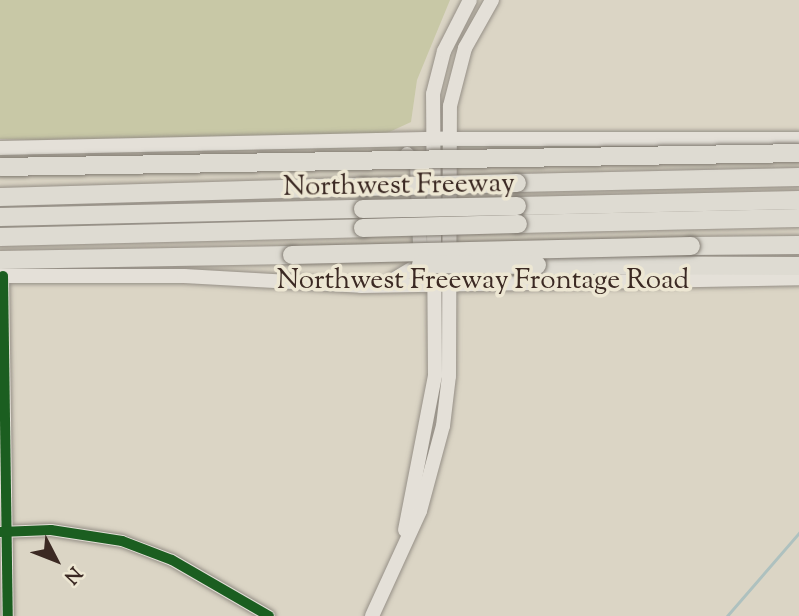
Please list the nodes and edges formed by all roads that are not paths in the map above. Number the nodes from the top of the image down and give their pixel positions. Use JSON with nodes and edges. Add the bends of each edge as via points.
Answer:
{"nodes":[{"id":1,"x":470,"y":0,"type":"edge"},
{"id":2,"x":492,"y":0,"type":"edge"},
{"id":3,"x":448,"y":139,"type":"junction"},
{"id":4,"x":799,"y":139,"type":"edge"},
{"id":5,"x":431,"y":140,"type":"junction"},
{"id":6,"x":308,"y":145,"type":"junction"},
{"id":7,"x":0,"y":148,"type":"edge"},
{"id":8,"x":799,"y":153,"type":"edge"},
{"id":9,"x":0,"y":167,"type":"edge"},
{"id":10,"x":799,"y":177,"type":"edge"},
{"id":11,"x":0,"y":187,"type":"edge"},
{"id":12,"x":57,"y":192,"type":"junction"},
{"id":13,"x":0,"y":197,"type":"edge"},
{"id":14,"x":799,"y":200,"type":"edge"},
{"id":15,"x":0,"y":217,"type":"edge"},
{"id":16,"x":799,"y":218,"type":"edge"},
{"id":17,"x":0,"y":237,"type":"edge"},
{"id":18,"x":799,"y":245,"type":"edge"},
{"id":19,"x":691,"y":246,"type":"junction"},
{"id":20,"x":292,"y":255,"type":"junction"},
{"id":21,"x":799,"y":256,"type":"edge"},
{"id":22,"x":799,"y":266,"type":"edge"},
{"id":23,"x":1,"y":271,"type":"edge"},
{"id":24,"x":799,"y":278,"type":"edge"},
{"id":25,"x":442,"y":284,"type":"junction"},
{"id":26,"x":375,"y":286,"type":"junction"},
{"id":27,"x":4,"y":533,"type":"edge"},
{"id":28,"x":8,"y":616,"type":"edge"},
{"id":29,"x":268,"y":616,"type":"edge"},
{"id":30,"x":372,"y":616,"type":"edge"}],
"edges":[{"from":1,"to":5,"type":"main road","via":[[444,51],[433,94]]},
{"from":2,"to":3,"type":"main road","via":[[459,65]]},
{"from":3,"to":4,"type":"main road"},
{"from":3,"to":5,"type":"main road"},
{"from":3,"to":25,"type":"main road"},
{"from":5,"to":6,"type":"main road"},
{"from":5,"to":25,"type":"main road"},
{"from":6,"to":7,"type":"main road"},
{"from":6,"to":26,"type":"main road","via":[[401,152],[417,164],[420,246],[416,266],[410,273]]},
{"from":8,"to":9,"type":"highway","bridge":true},
{"from":10,"to":12,"type":"highway","name":"Northwest Freeway","bridge":true},
{"from":11,"to":12,"type":"highway"},
{"from":12,"to":13,"type":"highway","name":"Northwest Freeway"},
{"from":14,"to":15,"type":"highway","bridge":true},
{"from":16,"to":17,"type":"highway","name":"Northwest Freeway","bridge":true},
{"from":18,"to":19,"type":"highway"},
{"from":19,"to":20,"type":"highway","bridge":true},
{"from":19,"to":21,"type":"highway","via":[[715,254]]},
{"from":20,"to":22,"type":"highway","bridge":true,"via":[[469,267]]},
{"from":20,"to":23,"type":"highway"},
{"from":23,"to":26,"type":"main road","name":"Northwest Freeway Frontage Road"},
{"from":23,"to":27,"type":"street"},
{"from":24,"to":25,"type":"main road","name":"Northwest Freeway Frontage Road"},
{"from":25,"to":26,"type":"main road","name":"Northwest Freeway Frontage Road"},
{"from":25,"to":30,"type":"main road","via":[[449,376],[420,511]]},
{"from":27,"to":28,"type":"street"},
{"from":27,"to":29,"type":"street","via":[[51,530],[121,541],[172,560]]}]}
